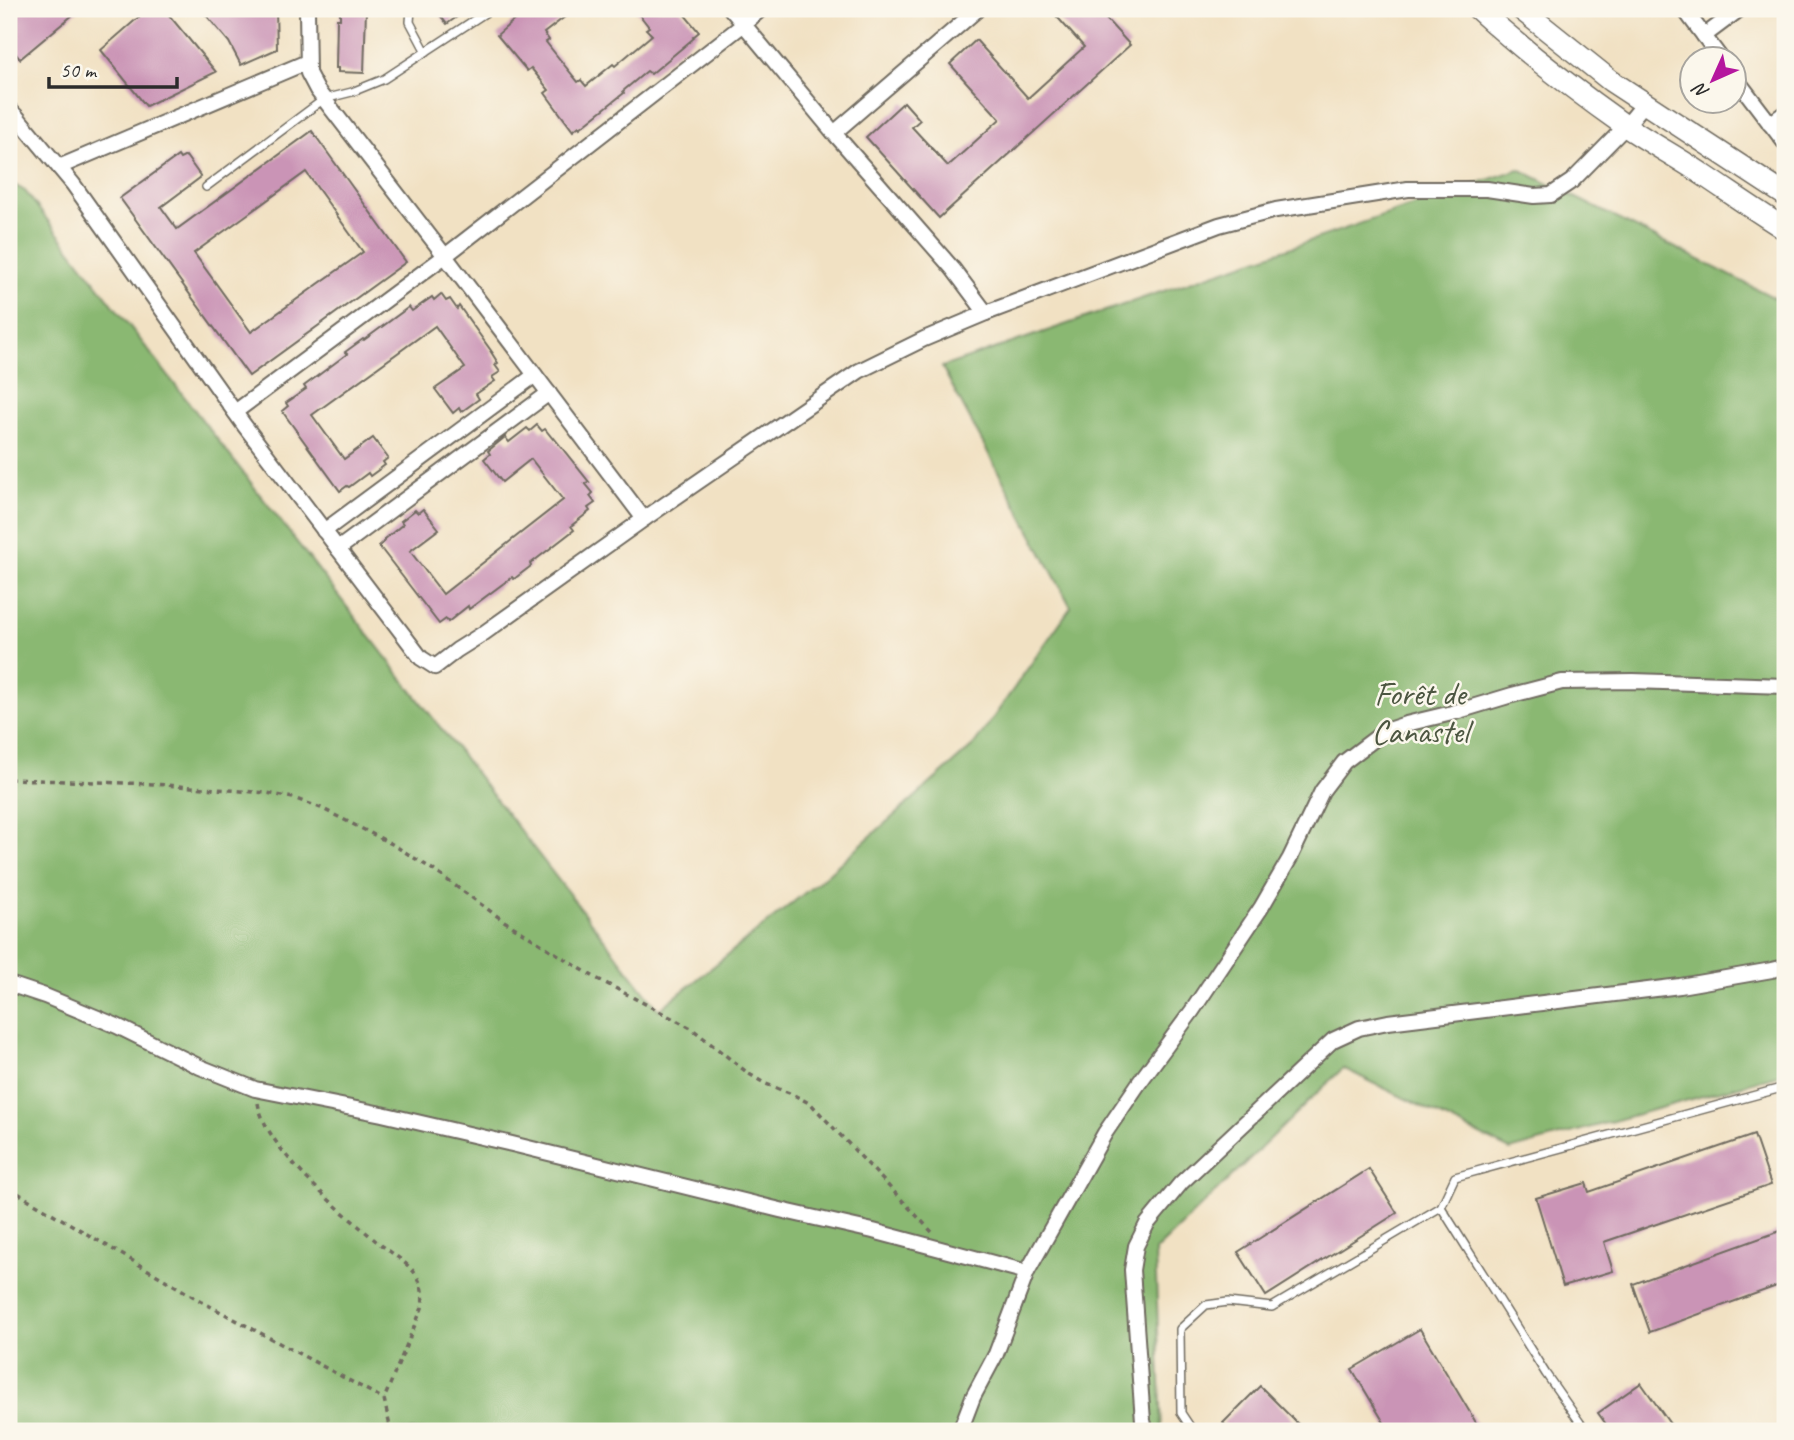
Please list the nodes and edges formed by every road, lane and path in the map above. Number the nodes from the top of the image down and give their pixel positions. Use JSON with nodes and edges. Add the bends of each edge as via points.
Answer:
{"nodes":[{"id":1,"x":307,"y":9,"type":"edge"},
{"id":2,"x":411,"y":9,"type":"edge"},
{"id":3,"x":491,"y":9,"type":"edge"},
{"id":4,"x":731,"y":9,"type":"edge"},
{"id":5,"x":761,"y":9,"type":"edge"},
{"id":6,"x":978,"y":9,"type":"edge"},
{"id":7,"x":1478,"y":9,"type":"edge"},
{"id":8,"x":1521,"y":9,"type":"edge"},
{"id":9,"x":1684,"y":9,"type":"edge"},
{"id":10,"x":1740,"y":9,"type":"edge"},
{"id":11,"x":744,"y":24,"type":"junction"},
{"id":12,"x":1704,"y":36,"type":"junction"},
{"id":13,"x":1712,"y":46,"type":"edge"},
{"id":14,"x":426,"y":52,"type":"junction"},
{"id":15,"x":307,"y":62,"type":"junction"},
{"id":16,"x":1748,"y":95,"type":"edge"},
{"id":17,"x":324,"y":99,"type":"junction"},
{"id":18,"x":1644,"y":104,"type":"junction"},
{"id":19,"x":9,"y":109,"type":"edge"},
{"id":20,"x":1785,"y":113,"type":"edge"},
{"id":21,"x":1770,"y":124,"type":"junction"},
{"id":22,"x":1626,"y":126,"type":"junction"},
{"id":23,"x":834,"y":133,"type":"junction"},
{"id":24,"x":1785,"y":143,"type":"edge"},
{"id":25,"x":59,"y":167,"type":"junction"},
{"id":26,"x":206,"y":187,"type":"dead end"},
{"id":27,"x":1785,"y":195,"type":"edge"},
{"id":28,"x":1785,"y":229,"type":"edge"},
{"id":29,"x":445,"y":256,"type":"junction"},
{"id":30,"x":986,"y":313,"type":"junction"},
{"id":31,"x":535,"y":375,"type":"junction"},
{"id":32,"x":549,"y":393,"type":"junction"},
{"id":33,"x":235,"y":412,"type":"junction"},
{"id":34,"x":458,"y":432,"type":"junction"},
{"id":35,"x":472,"y":450,"type":"junction"},
{"id":36,"x":644,"y":519,"type":"junction"},
{"id":37,"x":324,"y":531,"type":"junction"},
{"id":38,"x":338,"y":549,"type":"junction"},
{"id":39,"x":1785,"y":686,"type":"edge"},
{"id":40,"x":9,"y":779,"type":"edge"},
{"id":41,"x":1785,"y":967,"type":"edge"},
{"id":42,"x":9,"y":984,"type":"edge"},
{"id":43,"x":1785,"y":1087,"type":"edge"},
{"id":44,"x":255,"y":1089,"type":"junction"},
{"id":45,"x":9,"y":1188,"type":"edge"},
{"id":46,"x":1441,"y":1207,"type":"junction"},
{"id":47,"x":951,"y":1252,"type":"junction"},
{"id":48,"x":1027,"y":1272,"type":"junction"},
{"id":49,"x":384,"y":1399,"type":"junction"},
{"id":50,"x":391,"y":1431,"type":"edge"},
{"id":51,"x":960,"y":1431,"type":"edge"},
{"id":52,"x":1146,"y":1431,"type":"edge"},
{"id":53,"x":1193,"y":1431,"type":"edge"},
{"id":54,"x":1586,"y":1431,"type":"edge"}],
"edges":[{"from":1,"to":15,"type":"street"},
{"from":2,"to":14,"type":"lane","via":[[410,22]]},
{"from":3,"to":14,"type":"lane"},
{"from":4,"to":11,"type":"street"},
{"from":5,"to":11,"type":"street"},
{"from":6,"to":23,"type":"street"},
{"from":7,"to":22,"type":"main road"},
{"from":8,"to":18,"type":"main road"},
{"from":9,"to":12,"type":"street"},
{"from":10,"to":12,"type":"street"},
{"from":11,"to":23,"type":"street"},
{"from":11,"to":29,"type":"street"},
{"from":12,"to":13,"type":"street"},
{"from":14,"to":17,"type":"lane","via":[[384,79]]},
{"from":15,"to":17,"type":"street","via":[[312,83]]},
{"from":15,"to":25,"type":"street"},
{"from":16,"to":21,"type":"street"},
{"from":17,"to":26,"type":"lane"},
{"from":17,"to":29,"type":"street"},
{"from":18,"to":22,"type":"street"},
{"from":18,"to":27,"type":"main road"},
{"from":19,"to":25,"type":"street"},
{"from":20,"to":21,"type":"street"},
{"from":21,"to":24,"type":"street"},
{"from":22,"to":28,"type":"main road"},
{"from":22,"to":30,"type":"street","via":[[1572,181],[1551,195],[1408,189],[1276,210],[1219,225]]},
{"from":23,"to":30,"type":"street"},
{"from":25,"to":33,"type":"street"},
{"from":29,"to":31,"type":"street"},
{"from":29,"to":33,"type":"street"},
{"from":30,"to":36,"type":"street","via":[[859,371]]},
{"from":31,"to":32,"type":"street"},
{"from":31,"to":34,"type":"street"},
{"from":32,"to":35,"type":"street"},
{"from":32,"to":36,"type":"street"},
{"from":33,"to":37,"type":"street"},
{"from":34,"to":35,"type":"street"},
{"from":34,"to":37,"type":"street"},
{"from":35,"to":38,"type":"street"},
{"from":36,"to":38,"type":"street","via":[[435,667],[421,658]]},
{"from":37,"to":38,"type":"street"},
{"from":39,"to":48,"type":"street","via":[[1562,682],[1406,724],[1385,731],[1360,748],[1322,792],[1261,908],[1105,1133]]},
{"from":40,"to":47,"type":"path","via":[[267,793],[321,808],[392,844],[594,977],[691,1028],[748,1074],[811,1104]]},
{"from":41,"to":52,"type":"street","via":[[1680,986],[1388,1022],[1334,1040],[1181,1184],[1147,1224],[1136,1246],[1132,1270]]},
{"from":42,"to":44,"type":"street","via":[[105,1021]]},
{"from":43,"to":46,"type":"lane","via":[[1455,1177]]},
{"from":44,"to":47,"type":"street","via":[[382,1114]]},
{"from":44,"to":49,"type":"path","via":[[270,1134],[309,1181],[413,1272],[420,1284],[422,1308]]},
{"from":45,"to":49,"type":"path","via":[[206,1304]]},
{"from":46,"to":53,"type":"lane","via":[[1272,1307],[1228,1302],[1206,1305],[1180,1329],[1181,1413]]},
{"from":46,"to":54,"type":"lane"},
{"from":47,"to":48,"type":"street"},
{"from":48,"to":51,"type":"street"},
{"from":49,"to":50,"type":"path"}]}
